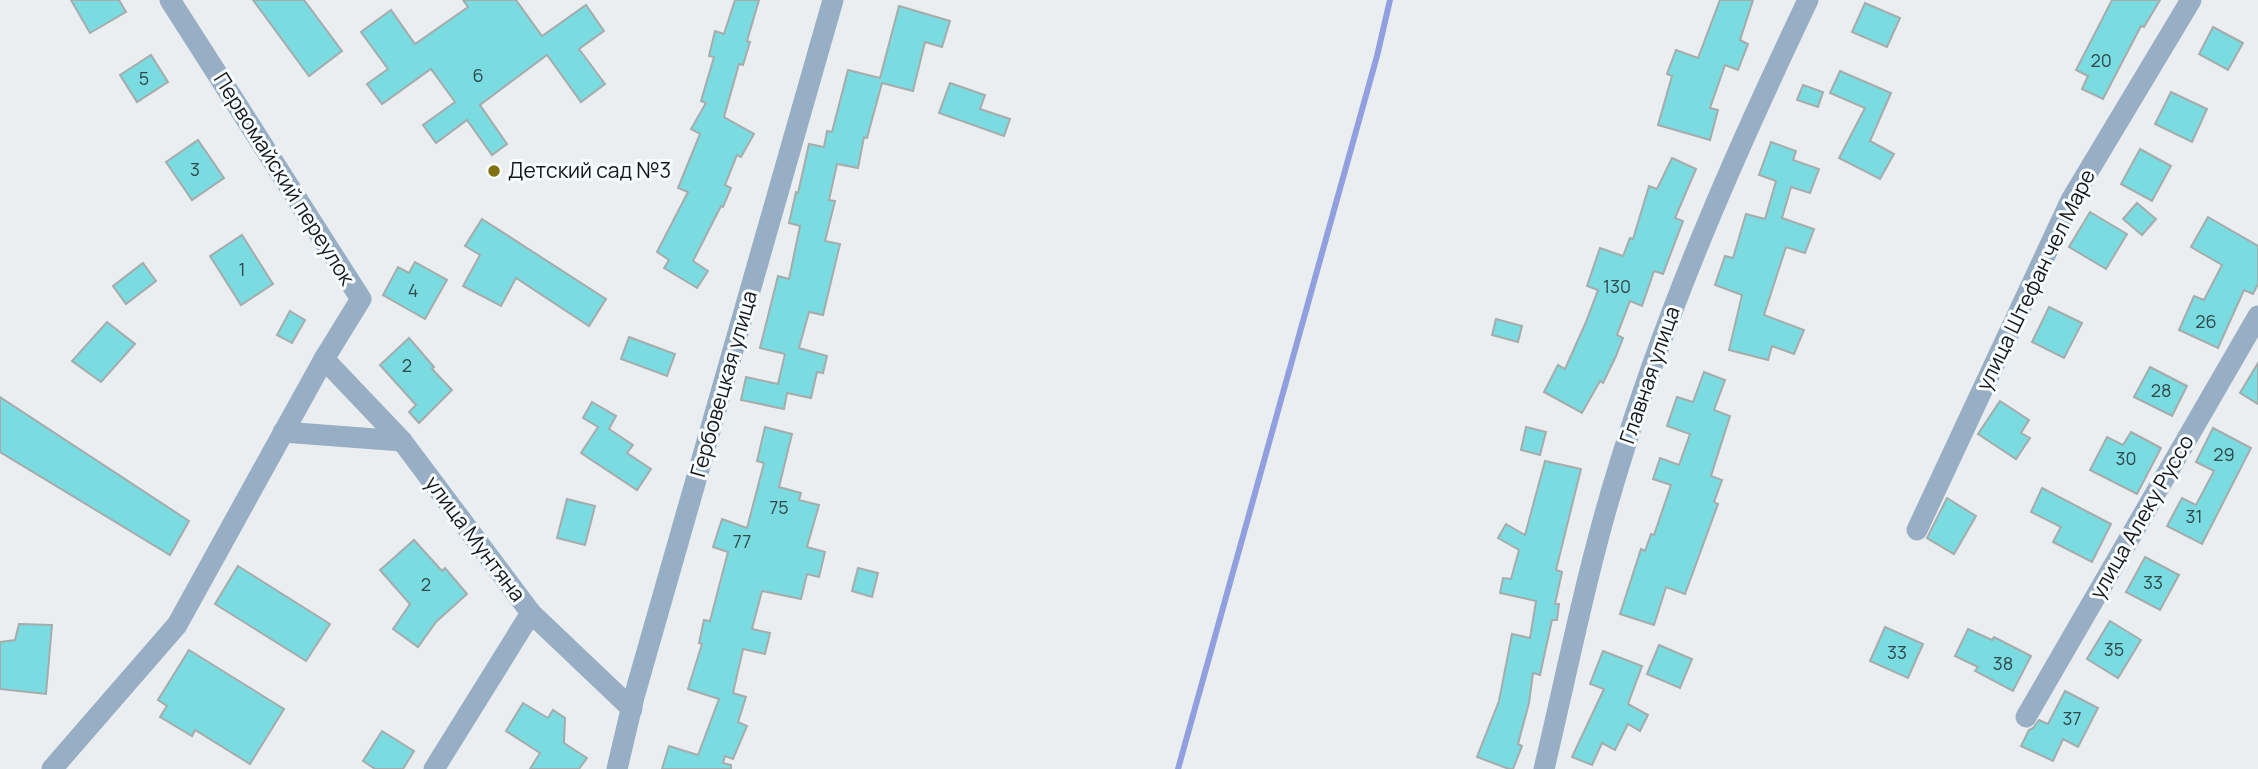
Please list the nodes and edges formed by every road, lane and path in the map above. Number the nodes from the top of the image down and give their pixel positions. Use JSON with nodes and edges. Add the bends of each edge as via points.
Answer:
{"nodes":[{"id":1,"x":170,"y":0,"type":"edge"},
{"id":2,"x":833,"y":0,"type":"edge"},
{"id":3,"x":1808,"y":0,"type":"edge"},
{"id":4,"x":2191,"y":0,"type":"edge"},
{"id":5,"x":2258,"y":316,"type":"edge"},
{"id":6,"x":324,"y":359,"type":"junction"},
{"id":7,"x":283,"y":432,"type":"junction"},
{"id":8,"x":402,"y":441,"type":"junction"},
{"id":9,"x":1917,"y":530,"type":"dead end"},
{"id":10,"x":531,"y":613,"type":"junction"},
{"id":11,"x":632,"y":709,"type":"junction"},
{"id":12,"x":2026,"y":718,"type":"dead end"},
{"id":13,"x":52,"y":769,"type":"edge"},
{"id":14,"x":434,"y":769,"type":"edge"},
{"id":15,"x":617,"y":769,"type":"edge"},
{"id":16,"x":1544,"y":769,"type":"edge"}],
"edges":[{"from":1,"to":6,"type":"street","name":"Первомайский переулок","via":[[360,299]]},
{"from":2,"to":11,"type":"street","name":"Гербовецкая улица"},
{"from":3,"to":16,"type":"street","name":"Главная улица","via":[[1694,253],[1651,369],[1587,579]]},
{"from":4,"to":9,"type":"street","name":"улица Штефан чел Маре","via":[[2071,200]]},
{"from":5,"to":12,"type":"street","name":"улица Алеку Руссо"},
{"from":6,"to":7,"type":"street","name":"Первомайский переулок"},
{"from":6,"to":8,"type":"street","name":"улица Мунтяна"},
{"from":7,"to":8,"type":"street"},
{"from":7,"to":13,"type":"street","name":"Первомайский переулок","via":[[177,625]]},
{"from":8,"to":10,"type":"street","name":"улица Мунтяна"},
{"from":10,"to":11,"type":"street"},
{"from":10,"to":14,"type":"street","name":"улица Мунтяна"},
{"from":11,"to":15,"type":"street","name":"Гербовецкая улица"}]}
